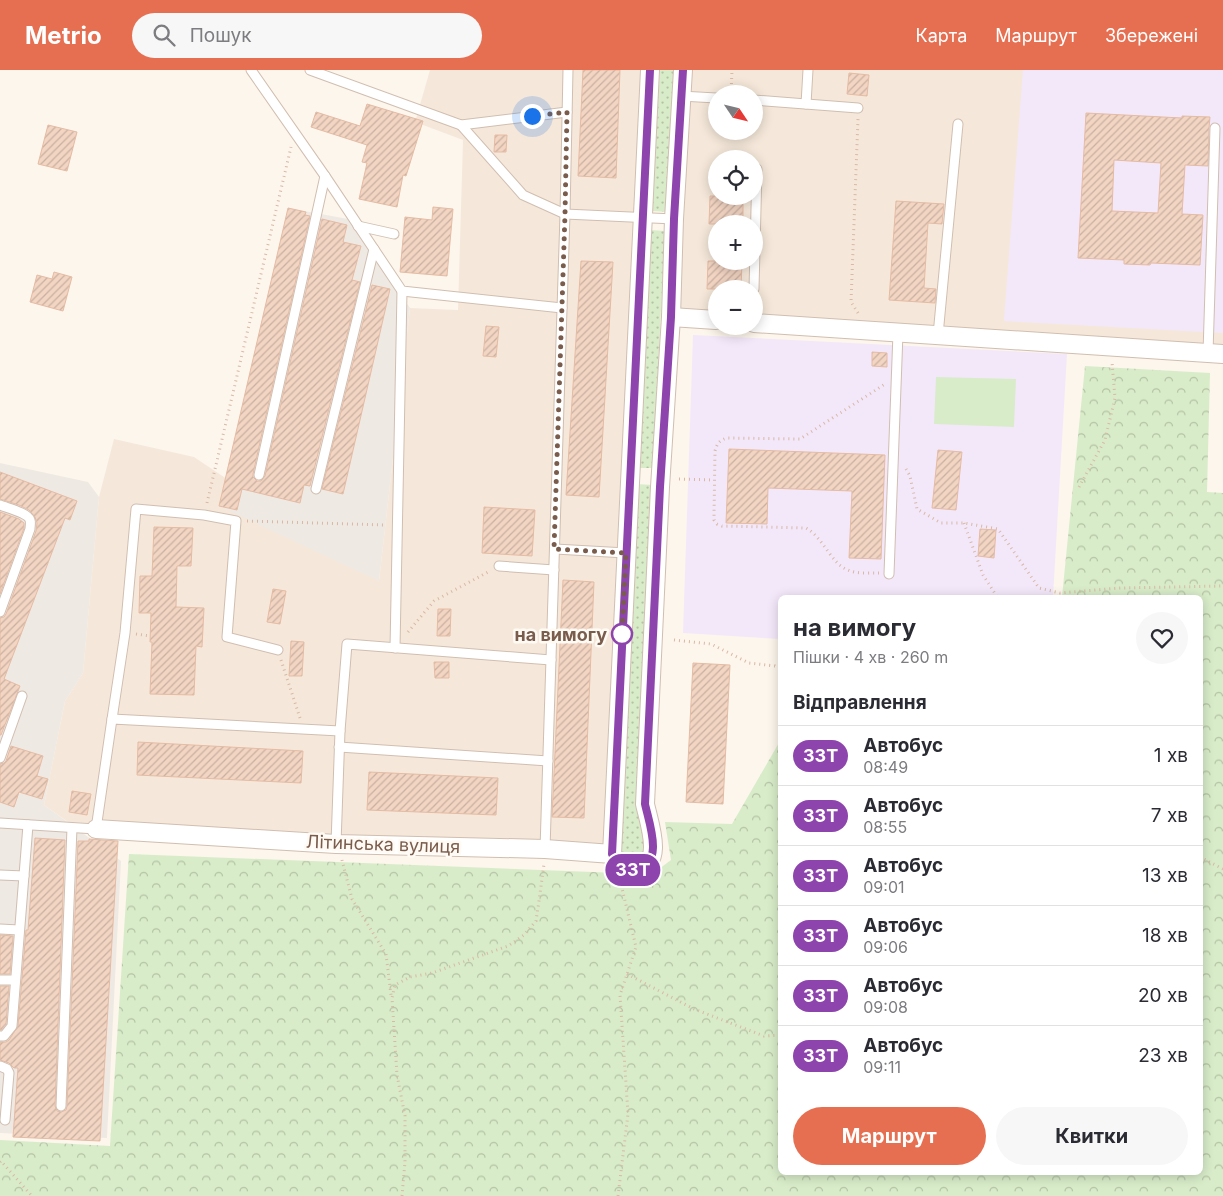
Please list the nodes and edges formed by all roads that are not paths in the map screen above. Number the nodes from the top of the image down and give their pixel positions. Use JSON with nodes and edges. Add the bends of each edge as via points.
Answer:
{"nodes":[{"id":1,"x":251,"y":70,"type":"edge"},
{"id":2,"x":310,"y":70,"type":"edge"},
{"id":3,"x":568,"y":70,"type":"edge"},
{"id":4,"x":650,"y":70,"type":"edge"},
{"id":5,"x":683,"y":70,"type":"edge"},
{"id":6,"x":808,"y":70,"type":"edge"},
{"id":7,"x":681,"y":96,"type":"junction"},
{"id":8,"x":708,"y":98,"type":"edge"},
{"id":9,"x":763,"y":101,"type":"edge"},
{"id":10,"x":806,"y":104,"type":"junction"},
{"id":11,"x":858,"y":108,"type":"road end"},
{"id":12,"x":567,"y":112,"type":"junction"},
{"id":13,"x":958,"y":124,"type":"dead end"},
{"id":14,"x":461,"y":125,"type":"junction"},
{"id":15,"x":1215,"y":128,"type":"dead end"},
{"id":16,"x":325,"y":176,"type":"junction"},
{"id":17,"x":756,"y":205,"type":"edge"},
{"id":18,"x":565,"y":214,"type":"junction"},
{"id":19,"x":642,"y":217,"type":"junction"},
{"id":20,"x":674,"y":219,"type":"junction"},
{"id":21,"x":358,"y":226,"type":"junction"},
{"id":22,"x":394,"y":234,"type":"dead end"},
{"id":23,"x":374,"y":249,"type":"junction"},
{"id":24,"x":754,"y":280,"type":"edge"},
{"id":25,"x":402,"y":291,"type":"junction"},
{"id":26,"x":562,"y":308,"type":"junction"},
{"id":27,"x":671,"y":317,"type":"junction"},
{"id":28,"x":708,"y":319,"type":"edge"},
{"id":29,"x":763,"y":324,"type":"edge"},
{"id":30,"x":898,"y":332,"type":"junction"},
{"id":31,"x":938,"y":335,"type":"junction"},
{"id":32,"x":1216,"y":354,"type":"edge"},
{"id":33,"x":259,"y":475,"type":"dead end"},
{"id":34,"x":316,"y":489,"type":"dead end"},
{"id":35,"x":0,"y":505,"type":"edge"},
{"id":36,"x":554,"y":549,"type":"junction"},
{"id":37,"x":626,"y":553,"type":"junction"},
{"id":38,"x":499,"y":566,"type":"road end"},
{"id":39,"x":554,"y":570,"type":"junction"},
{"id":40,"x":889,"y":574,"type":"road end"},
{"id":41,"x":0,"y":612,"type":"edge"},
{"id":42,"x":396,"y":648,"type":"junction"},
{"id":43,"x":278,"y":650,"type":"road end"},
{"id":44,"x":551,"y":660,"type":"junction"},
{"id":45,"x":22,"y":696,"type":"dead end"},
{"id":46,"x":112,"y":719,"type":"junction"},
{"id":47,"x":340,"y":731,"type":"junction"},
{"id":48,"x":339,"y":747,"type":"junction"},
{"id":49,"x":0,"y":758,"type":"edge"},
{"id":50,"x":548,"y":761,"type":"junction"},
{"id":51,"x":0,"y":823,"type":"edge"},
{"id":52,"x":28,"y":825,"type":"junction"},
{"id":53,"x":72,"y":828,"type":"junction"},
{"id":54,"x":96,"y":830,"type":"junction"},
{"id":55,"x":339,"y":844,"type":"junction"},
{"id":56,"x":545,"y":849,"type":"junction"},
{"id":57,"x":612,"y":854,"type":"junction"},
{"id":58,"x":0,"y":875,"type":"edge"},
{"id":59,"x":24,"y":876,"type":"junction"},
{"id":60,"x":0,"y":929,"type":"edge"},
{"id":61,"x":19,"y":930,"type":"junction"},
{"id":62,"x":0,"y":980,"type":"edge"},
{"id":63,"x":15,"y":980,"type":"junction"},
{"id":64,"x":0,"y":1036,"type":"edge"},
{"id":65,"x":0,"y":1066,"type":"edge"},
{"id":66,"x":61,"y":1106,"type":"dead end"},
{"id":67,"x":5,"y":1120,"type":"dead end"}],
"edges":[{"from":1,"to":16,"type":"lane"},
{"from":2,"to":14,"type":"lane"},
{"from":3,"to":12,"type":"lane"},
{"from":4,"to":19,"type":"street"},
{"from":5,"to":7,"type":"street"},
{"from":6,"to":10,"type":"lane"},
{"from":7,"to":8,"type":"lane"},
{"from":7,"to":20,"type":"street"},
{"from":9,"to":10,"type":"lane"},
{"from":10,"to":11,"type":"lane"},
{"from":12,"to":14,"type":"lane"},
{"from":12,"to":18,"type":"lane"},
{"from":13,"to":31,"type":"lane"},
{"from":14,"to":18,"type":"lane","via":[[523,195]]},
{"from":15,"to":32,"type":"lane"},
{"from":16,"to":21,"type":"lane"},
{"from":16,"to":33,"type":"lane"},
{"from":17,"to":24,"type":"lane"},
{"from":18,"to":19,"type":"lane"},
{"from":18,"to":26,"type":"lane"},
{"from":19,"to":20,"type":"lane"},
{"from":19,"to":37,"type":"street"},
{"from":20,"to":27,"type":"street"},
{"from":21,"to":22,"type":"lane"},
{"from":21,"to":23,"type":"lane"},
{"from":23,"to":25,"type":"lane"},
{"from":23,"to":34,"type":"lane"},
{"from":25,"to":26,"type":"lane"},
{"from":25,"to":42,"type":"lane"},
{"from":26,"to":36,"type":"lane"},
{"from":27,"to":28,"type":"street"},
{"from":27,"to":57,"type":"street","via":[[645,804],[654,854],[649,864],[628,871],[620,867]]},
{"from":29,"to":30,"type":"street"},
{"from":30,"to":31,"type":"street"},
{"from":30,"to":40,"type":"lane"},
{"from":31,"to":32,"type":"street"},
{"from":35,"to":41,"type":"lane","via":[[24,514],[31,522]]},
{"from":36,"to":37,"type":"lane"},
{"from":36,"to":39,"type":"lane"},
{"from":37,"to":57,"type":"street"},
{"from":38,"to":39,"type":"lane"},
{"from":39,"to":44,"type":"lane"},
{"from":42,"to":44,"type":"lane"},
{"from":42,"to":47,"type":"lane","via":[[347,644]]},
{"from":43,"to":46,"type":"lane","via":[[227,638],[236,521],[136,509],[125,633]]},
{"from":44,"to":50,"type":"lane"},
{"from":45,"to":49,"type":"lane"},
{"from":46,"to":47,"type":"lane"},
{"from":46,"to":54,"type":"lane"},
{"from":47,"to":48,"type":"lane"},
{"from":48,"to":50,"type":"lane"},
{"from":48,"to":55,"type":"lane"},
{"from":50,"to":56,"type":"lane"},
{"from":51,"to":52,"type":"lane"},
{"from":52,"to":53,"type":"lane"},
{"from":52,"to":59,"type":"lane"},
{"from":53,"to":54,"type":"lane"},
{"from":53,"to":66,"type":"lane"},
{"from":54,"to":55,"type":"street","name":"Літинська вулиця"},
{"from":55,"to":56,"type":"street","name":"Літинська вулиця"},
{"from":56,"to":57,"type":"street","name":"Літинська вулиця"},
{"from":58,"to":59,"type":"lane"},
{"from":59,"to":61,"type":"lane"},
{"from":60,"to":61,"type":"lane"},
{"from":61,"to":63,"type":"lane"},
{"from":62,"to":63,"type":"lane"},
{"from":63,"to":64,"type":"lane","via":[[12,1026],[4,1036]]},
{"from":65,"to":67,"type":"lane","via":[[9,1074]]}]}
